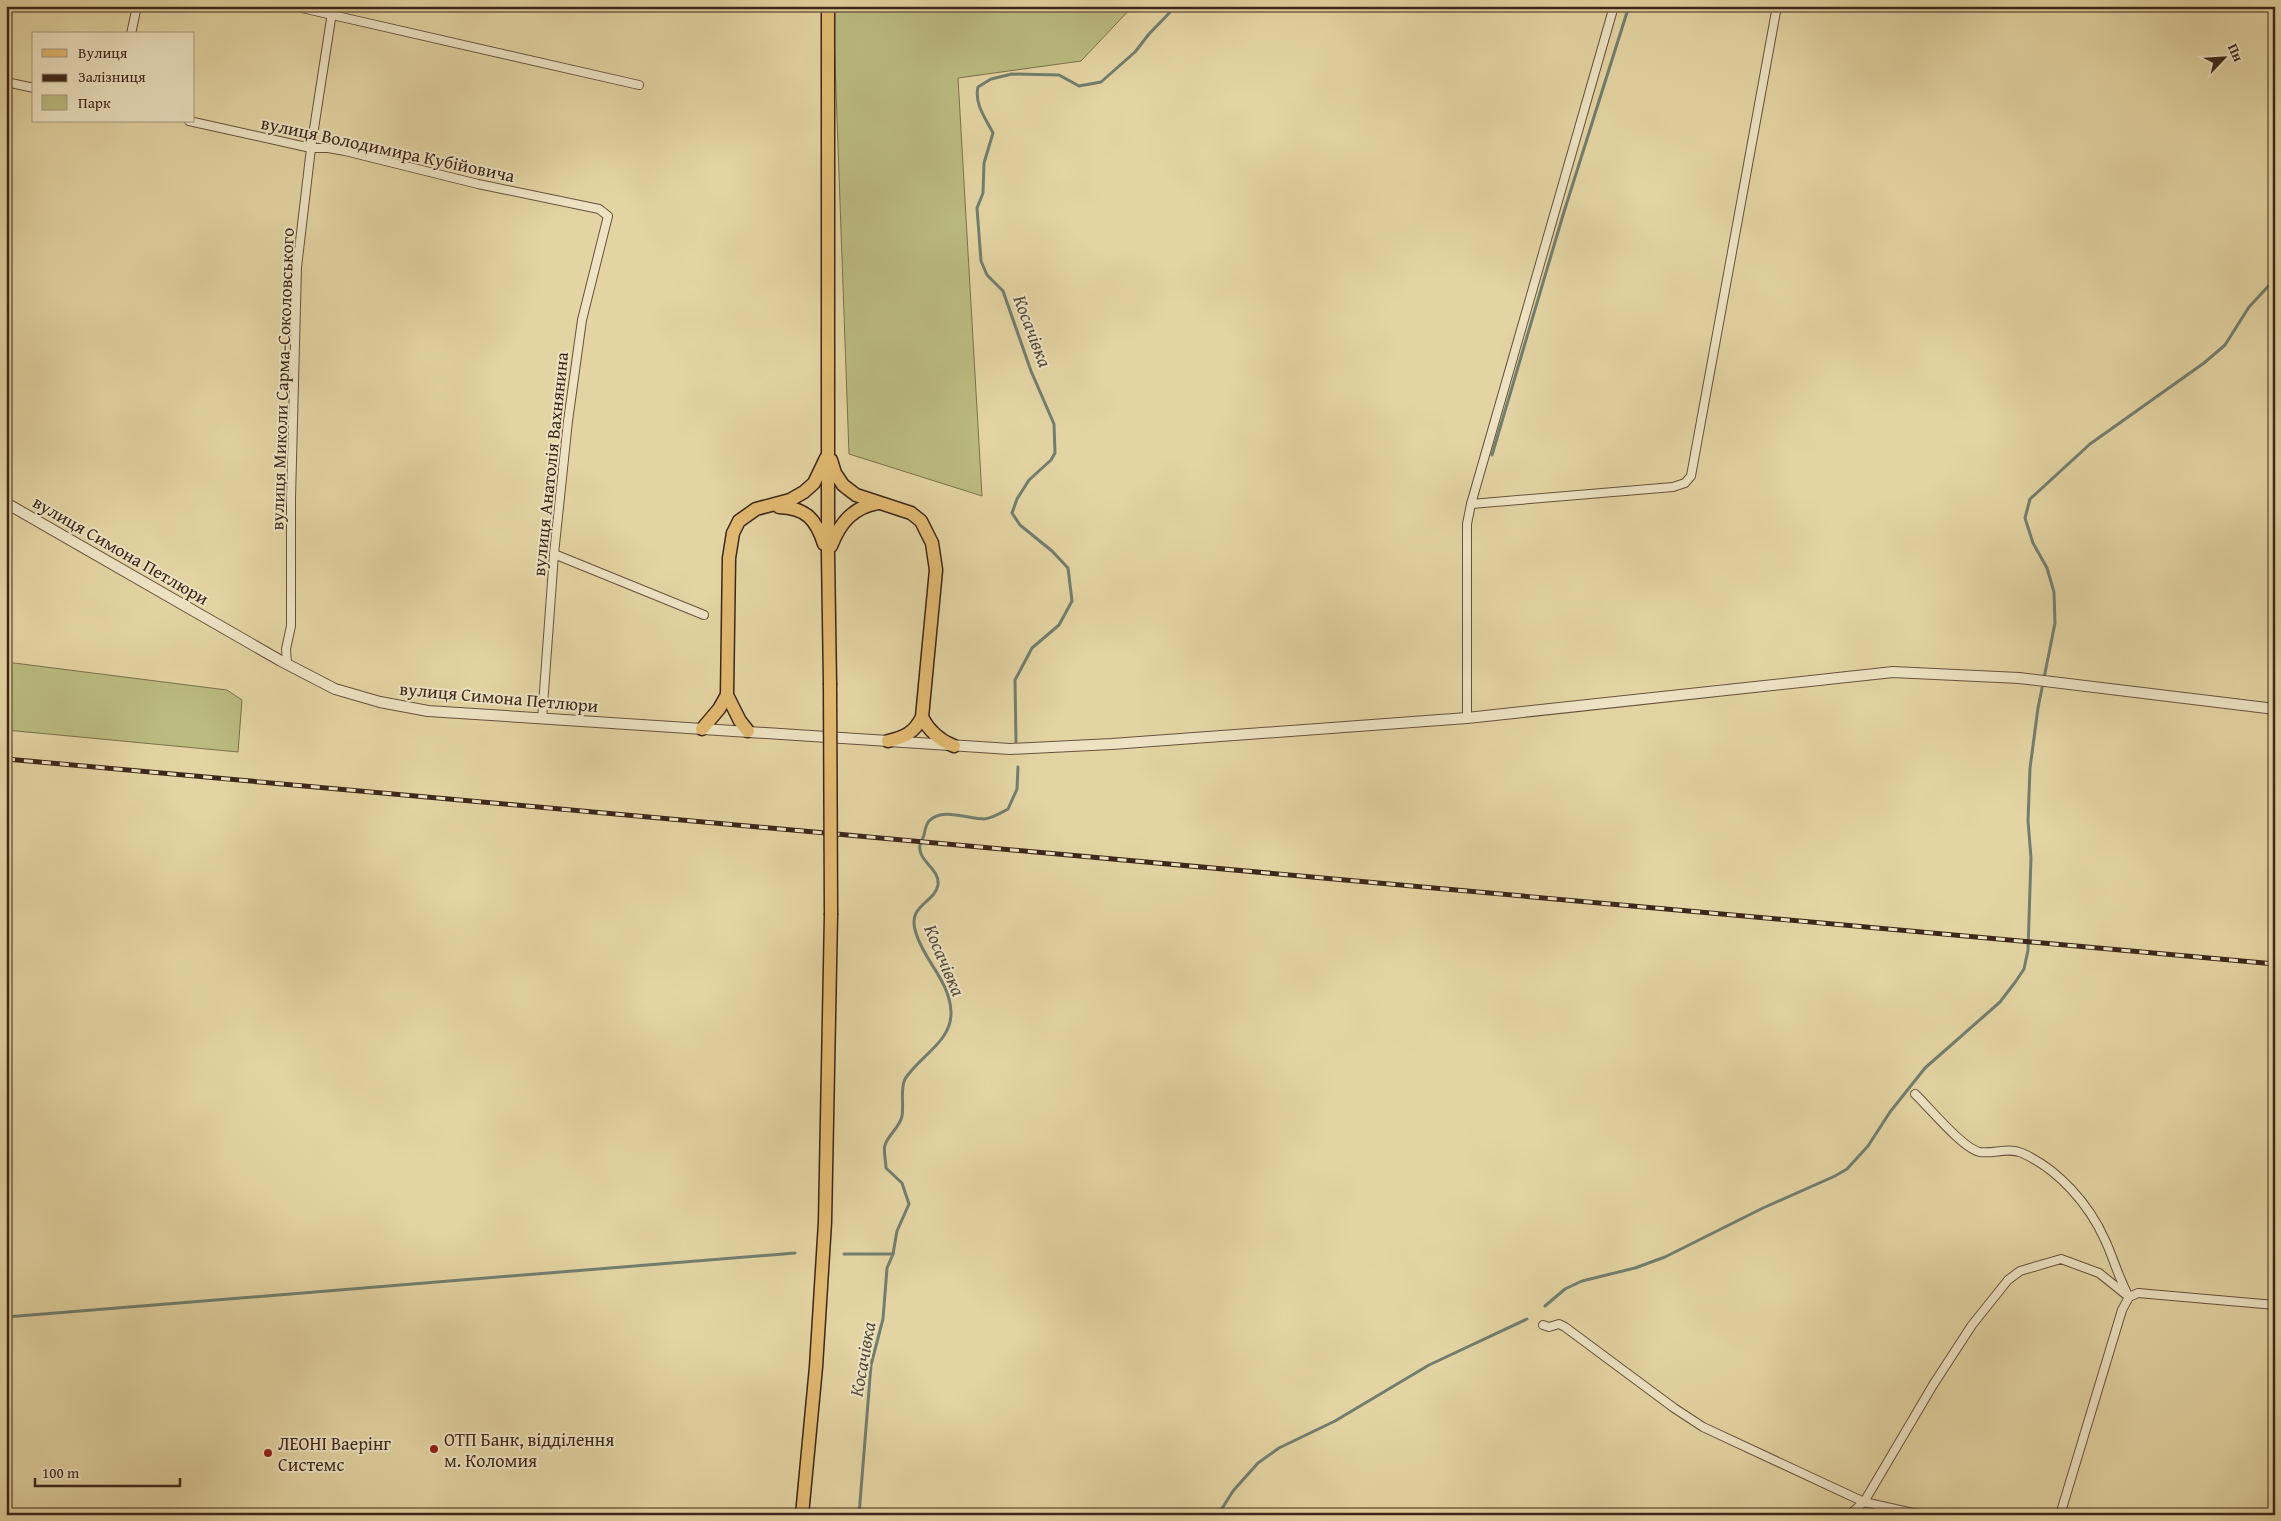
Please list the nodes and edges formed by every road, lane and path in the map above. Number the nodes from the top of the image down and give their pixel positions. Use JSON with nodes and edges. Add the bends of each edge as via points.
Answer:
{"nodes":[{"id":1,"x":137,"y":6,"type":"edge"},
{"id":2,"x":293,"y":6,"type":"edge"},
{"id":3,"x":828,"y":6,"type":"edge"},
{"id":4,"x":1614,"y":6,"type":"edge"},
{"id":5,"x":1777,"y":6,"type":"edge"},
{"id":6,"x":332,"y":10,"type":"edge"},
{"id":7,"x":131,"y":32,"type":"edge"},
{"id":8,"x":6,"y":82,"type":"edge"},
{"id":9,"x":639,"y":85,"type":"dead end"},
{"id":10,"x":32,"y":88,"type":"edge"},
{"id":11,"x":194,"y":122,"type":"edge"},
{"id":12,"x":311,"y":148,"type":"junction"},
{"id":13,"x":608,"y":216,"type":"joint"},
{"id":14,"x":828,"y":452,"type":"junction"},
{"id":15,"x":6,"y":503,"type":"edge"},
{"id":16,"x":880,"y":503,"type":"junction"},
{"id":17,"x":1470,"y":504,"type":"junction"},
{"id":18,"x":756,"y":509,"type":"junction"},
{"id":19,"x":554,"y":554,"type":"junction"},
{"id":20,"x":828,"y":555,"type":"junction"},
{"id":21,"x":704,"y":615,"type":"dead end"},
{"id":22,"x":287,"y":664,"type":"junction"},
{"id":23,"x":727,"y":695,"type":"junction"},
{"id":24,"x":2275,"y":709,"type":"edge"},
{"id":25,"x":922,"y":717,"type":"junction"},
{"id":26,"x":1467,"y":718,"type":"junction"},
{"id":27,"x":542,"y":719,"type":"junction"},
{"id":28,"x":702,"y":729,"type":"junction"},
{"id":29,"x":748,"y":731,"type":"junction"},
{"id":30,"x":888,"y":741,"type":"junction"},
{"id":31,"x":954,"y":746,"type":"junction"},
{"id":32,"x":1915,"y":1094,"type":"dead end"},
{"id":33,"x":2129,"y":1297,"type":"junction"},
{"id":34,"x":2275,"y":1305,"type":"edge"},
{"id":35,"x":1543,"y":1325,"type":"dead end"},
{"id":36,"x":1864,"y":1502,"type":"junction"},
{"id":37,"x":802,"y":1515,"type":"edge"},
{"id":38,"x":1849,"y":1515,"type":"edge"},
{"id":39,"x":1922,"y":1515,"type":"edge"},
{"id":40,"x":2060,"y":1515,"type":"edge"}],
"edges":[{"from":1,"to":7,"type":"street"},
{"from":2,"to":6,"type":"street"},
{"from":3,"to":14,"type":"main road"},
{"from":4,"to":17,"type":"street"},
{"from":5,"to":17,"type":"street","via":[[1691,476],[1686,483],[1672,487]]},
{"from":6,"to":9,"type":"street"},
{"from":6,"to":12,"type":"street","name":"вулиця Миколи Сарма-Соколовського"},
{"from":8,"to":10,"type":"street"},
{"from":11,"to":12,"type":"street","name":"вулиця Володимира Кубійовича"},
{"from":12,"to":13,"type":"street","name":"вулиця Володимира Кубійовича","via":[[345,151],[478,184],[599,209]]},
{"from":12,"to":22,"type":"street","name":"вулиця Миколи Сарма-Соколовського","via":[[297,267],[291,626],[286,649]]},
{"from":13,"to":19,"type":"street","name":"вулиця Анатолія Вахнянина","via":[[582,320]]},
{"from":14,"to":16,"type":"main road","via":[[835,473],[844,485],[856,495]]},
{"from":14,"to":18,"type":"main road","via":[[814,483],[804,492],[790,500]]},
{"from":14,"to":20,"type":"main road"},
{"from":15,"to":22,"type":"street","name":"вулиця Симона Петлюри"},
{"from":16,"to":20,"type":"main road","via":[[854,511],[844,521],[836,531]]},
{"from":16,"to":25,"type":"main road","via":[[911,513],[921,521],[934,554],[936,570]]},
{"from":17,"to":26,"type":"street","via":[[1467,524]]},
{"from":18,"to":20,"type":"main road","via":[[795,508],[806,514],[821,533]]},
{"from":18,"to":23,"type":"main road","via":[[739,521],[733,533],[729,558]]},
{"from":19,"to":21,"type":"street"},
{"from":19,"to":27,"type":"street","name":"вулиця Анатолія Вахнянина"},
{"from":20,"to":37,"type":"main road","bridge":true,"via":[[831,915],[824,1222],[816,1367]]},
{"from":22,"to":27,"type":"street","name":"вулиця Симона Петлюри","via":[[335,689],[380,702],[428,711]]},
{"from":23,"to":28,"type":"main road"},
{"from":23,"to":29,"type":"main road"},
{"from":24,"to":26,"type":"street","name":"вулиця Симона Петлюри","via":[[2036,680],[1894,672]]},
{"from":25,"to":30,"type":"main road","via":[[910,734]]},
{"from":25,"to":31,"type":"main road","via":[[937,737]]},
{"from":26,"to":31,"type":"street","name":"вулиця Симона Петлюри","via":[[1122,743],[1010,749]]},
{"from":27,"to":28,"type":"street","name":"вулиця Симона Петлюри"},
{"from":28,"to":29,"type":"street","name":"вулиця Симона Петлюри"},
{"from":29,"to":30,"type":"street","name":"вулиця Симона Петлюри"},
{"from":30,"to":31,"type":"street","name":"вулиця Симона Петлюри"},
{"from":32,"to":33,"type":"street","via":[[1966,1146],[1980,1152],[2020,1152],[2067,1186],[2100,1228]]},
{"from":33,"to":34,"type":"street","via":[[2138,1293]]},
{"from":33,"to":36,"type":"street","via":[[2099,1273],[2061,1259],[2020,1271],[2008,1280],[1962,1340]]},
{"from":33,"to":40,"type":"street","via":[[2122,1310]]},
{"from":35,"to":36,"type":"street","via":[[1565,1327],[1703,1427]]},
{"from":36,"to":38,"type":"street"},
{"from":36,"to":39,"type":"street"}]}
